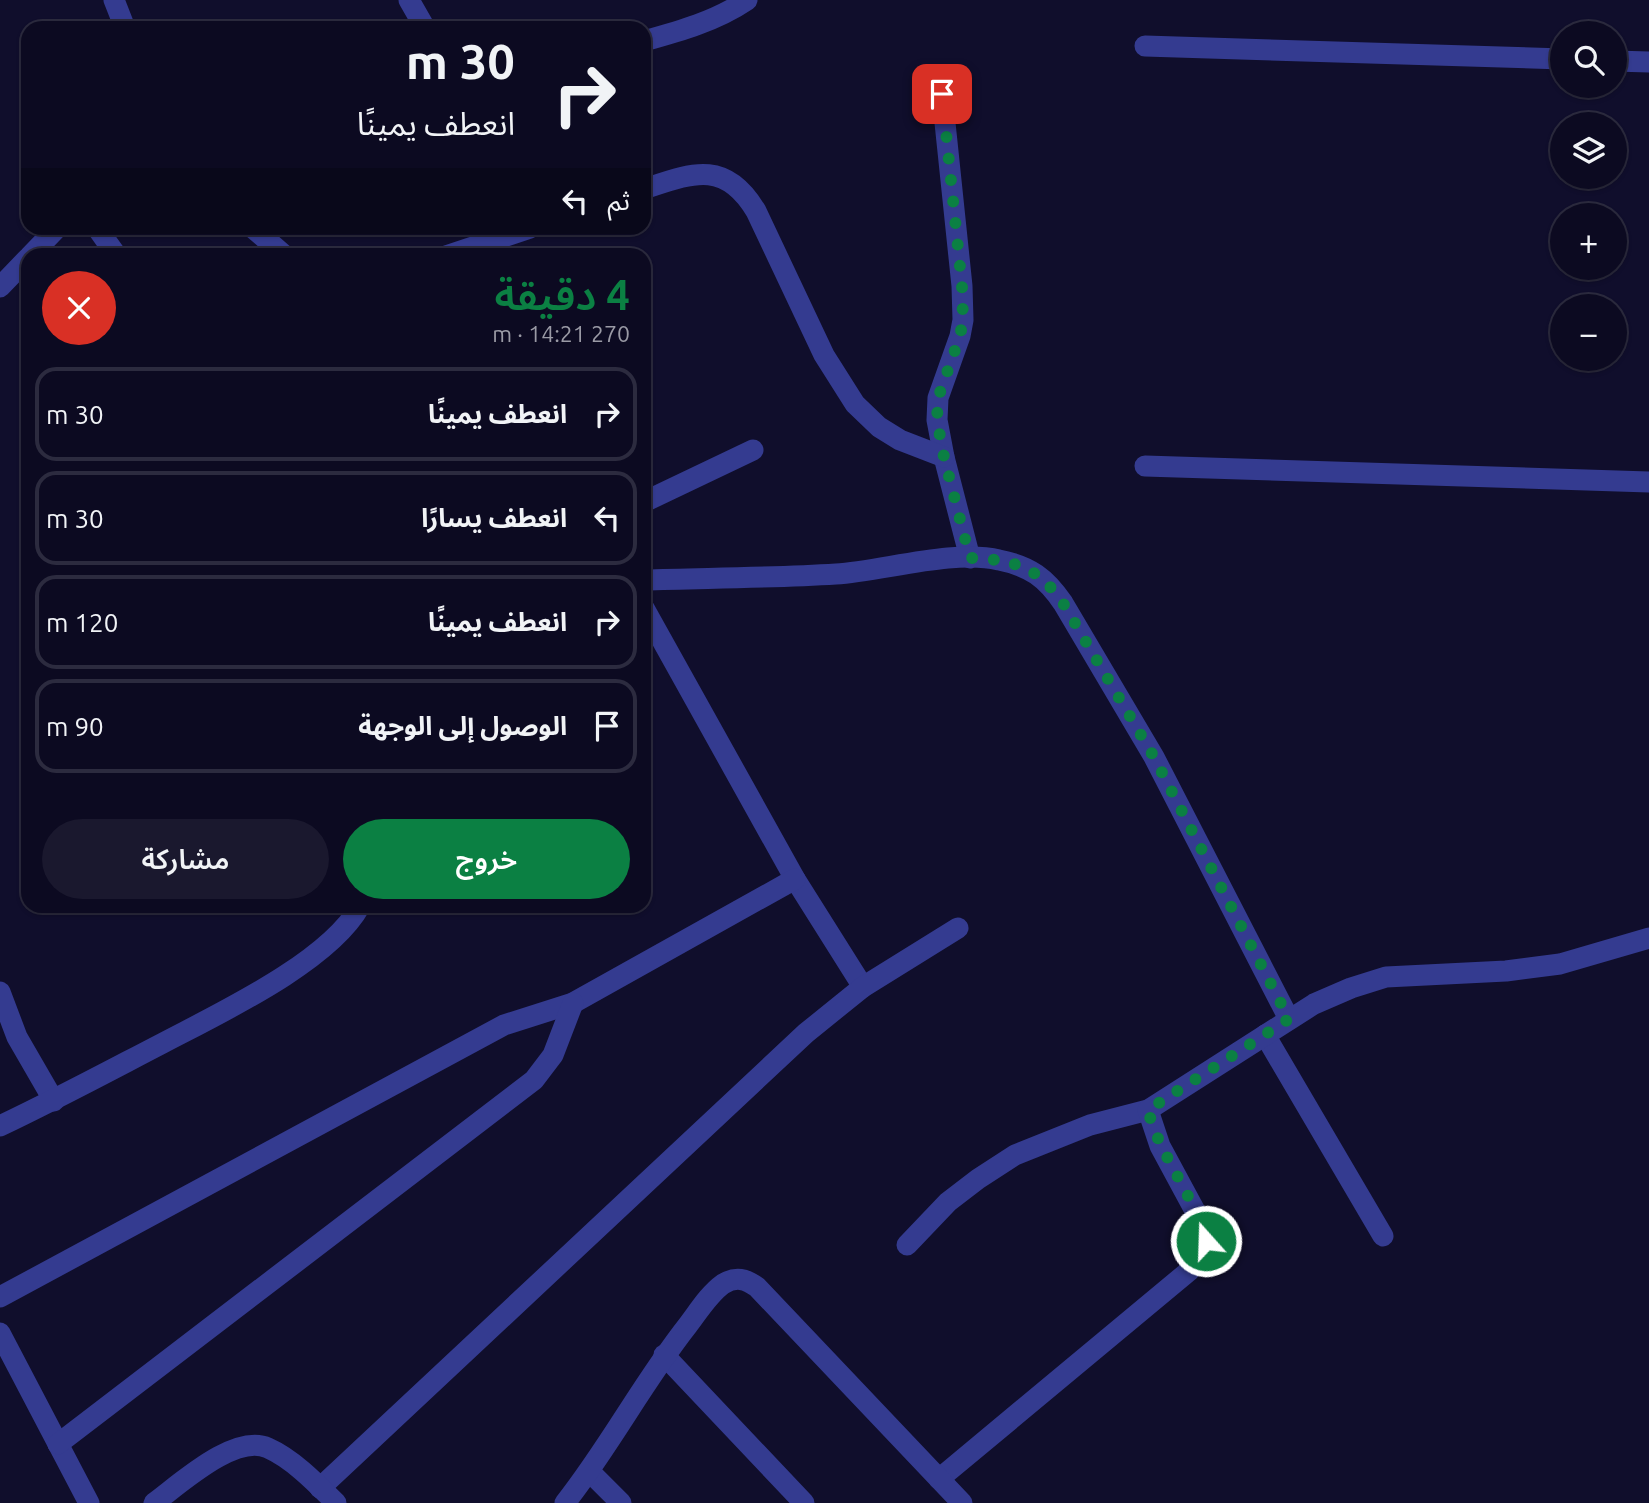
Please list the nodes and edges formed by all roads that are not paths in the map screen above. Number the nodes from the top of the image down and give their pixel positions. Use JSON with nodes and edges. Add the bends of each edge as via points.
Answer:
{"nodes":[{"id":1,"x":114,"y":0,"type":"edge"},
{"id":2,"x":409,"y":0,"type":"edge"},
{"id":3,"x":747,"y":0,"type":"edge"},
{"id":4,"x":122,"y":21,"type":"edge"},
{"id":5,"x":421,"y":21,"type":"edge"},
{"id":6,"x":651,"y":39,"type":"edge"},
{"id":7,"x":1145,"y":46,"type":"dead end"},
{"id":8,"x":1550,"y":59,"type":"edge"},
{"id":9,"x":1627,"y":61,"type":"edge"},
{"id":10,"x":1649,"y":62,"type":"edge"},
{"id":11,"x":942,"y":94,"type":"dead end"},
{"id":12,"x":651,"y":187,"type":"edge"},
{"id":13,"x":50,"y":235,"type":"edge"},
{"id":14,"x":261,"y":235,"type":"edge"},
{"id":15,"x":509,"y":235,"type":"edge"},
{"id":16,"x":38,"y":248,"type":"edge"},
{"id":17,"x":276,"y":248,"type":"edge"},
{"id":18,"x":470,"y":248,"type":"edge"},
{"id":19,"x":21,"y":264,"type":"edge"},
{"id":20,"x":2,"y":280,"type":"edge"},
{"id":21,"x":753,"y":450,"type":"dead end"},
{"id":22,"x":944,"y":457,"type":"junction"},
{"id":23,"x":1145,"y":466,"type":"dead end"},
{"id":24,"x":1649,"y":482,"type":"edge"},
{"id":25,"x":651,"y":499,"type":"edge"},
{"id":26,"x":970,"y":558,"type":"junction"},
{"id":27,"x":651,"y":580,"type":"edge"},
{"id":28,"x":651,"y":621,"type":"edge"},
{"id":29,"x":795,"y":879,"type":"junction"},
{"id":30,"x":356,"y":913,"type":"edge"},
{"id":31,"x":958,"y":928,"type":"dead end"},
{"id":32,"x":1649,"y":938,"type":"edge"},
{"id":33,"x":863,"y":987,"type":"junction"},
{"id":34,"x":0,"y":992,"type":"edge"},
{"id":35,"x":573,"y":1003,"type":"junction"},
{"id":36,"x":1289,"y":1019,"type":"junction"},
{"id":37,"x":1265,"y":1035,"type":"junction"},
{"id":38,"x":54,"y":1101,"type":"junction"},
{"id":39,"x":1148,"y":1110,"type":"junction"},
{"id":40,"x":0,"y":1126,"type":"edge"},
{"id":41,"x":1384,"y":1236,"type":"dead end"},
{"id":42,"x":907,"y":1245,"type":"dead end"},
{"id":43,"x":0,"y":1297,"type":"edge"},
{"id":44,"x":0,"y":1333,"type":"edge"},
{"id":45,"x":664,"y":1355,"type":"junction"},
{"id":46,"x":58,"y":1444,"type":"junction"},
{"id":47,"x":590,"y":1472,"type":"junction"},
{"id":48,"x":939,"y":1479,"type":"junction"},
{"id":49,"x":320,"y":1488,"type":"junction"},
{"id":50,"x":89,"y":1503,"type":"edge"},
{"id":51,"x":154,"y":1503,"type":"edge"},
{"id":52,"x":336,"y":1503,"type":"edge"},
{"id":53,"x":565,"y":1503,"type":"edge"},
{"id":54,"x":621,"y":1503,"type":"edge"},
{"id":55,"x":804,"y":1503,"type":"edge"},
{"id":56,"x":962,"y":1503,"type":"edge"}],
"edges":[{"from":1,"to":4,"type":"street"},
{"from":2,"to":5,"type":"street"},
{"from":3,"to":6,"type":"street","via":[[688,29]]},
{"from":7,"to":8,"type":"street"},
{"from":9,"to":10,"type":"street"},
{"from":11,"to":22,"type":"street","via":[[963,320],[938,398]]},
{"from":12,"to":22,"type":"street","via":[[693,174],[712,174],[746,194],[824,355],[855,404],[900,440]]},
{"from":13,"to":16,"type":"street"},
{"from":14,"to":17,"type":"street"},
{"from":15,"to":18,"type":"street"},
{"from":19,"to":20,"type":"street"},
{"from":21,"to":25,"type":"street"},
{"from":22,"to":26,"type":"street"},
{"from":23,"to":24,"type":"street"},
{"from":26,"to":27,"type":"street","via":[[838,574]]},
{"from":26,"to":36,"type":"street","via":[[999,559],[1049,582],[1154,757]]},
{"from":28,"to":29,"type":"street"},
{"from":29,"to":33,"type":"street"},
{"from":29,"to":35,"type":"street"},
{"from":30,"to":38,"type":"street","via":[[316,953],[254,995]]},
{"from":31,"to":33,"type":"street"},
{"from":32,"to":36,"type":"street","via":[[1560,964],[1386,977],[1314,1004]]},
{"from":33,"to":49,"type":"street","via":[[806,1033]]},
{"from":34,"to":38,"type":"street","via":[[17,1037]]},
{"from":35,"to":43,"type":"street","via":[[504,1024]]},
{"from":35,"to":46,"type":"street","via":[[553,1055],[534,1080]]},
{"from":36,"to":37,"type":"street"},
{"from":37,"to":39,"type":"street"},
{"from":37,"to":41,"type":"street"},
{"from":38,"to":40,"type":"street"},
{"from":39,"to":42,"type":"street","via":[[1090,1125],[1015,1155],[948,1202]]},
{"from":39,"to":48,"type":"street","via":[[1160,1146],[1201,1223],[1206,1241],[1200,1258]]},
{"from":44,"to":46,"type":"street"},
{"from":45,"to":47,"type":"street"},
{"from":45,"to":48,"type":"street","via":[[723,1284],[746,1279]]},
{"from":45,"to":55,"type":"street"},
{"from":46,"to":50,"type":"street"},
{"from":47,"to":53,"type":"street"},
{"from":47,"to":54,"type":"street"},
{"from":48,"to":56,"type":"street"},
{"from":49,"to":51,"type":"street","via":[[267,1447],[249,1446],[214,1459]]},
{"from":49,"to":52,"type":"street"}]}
